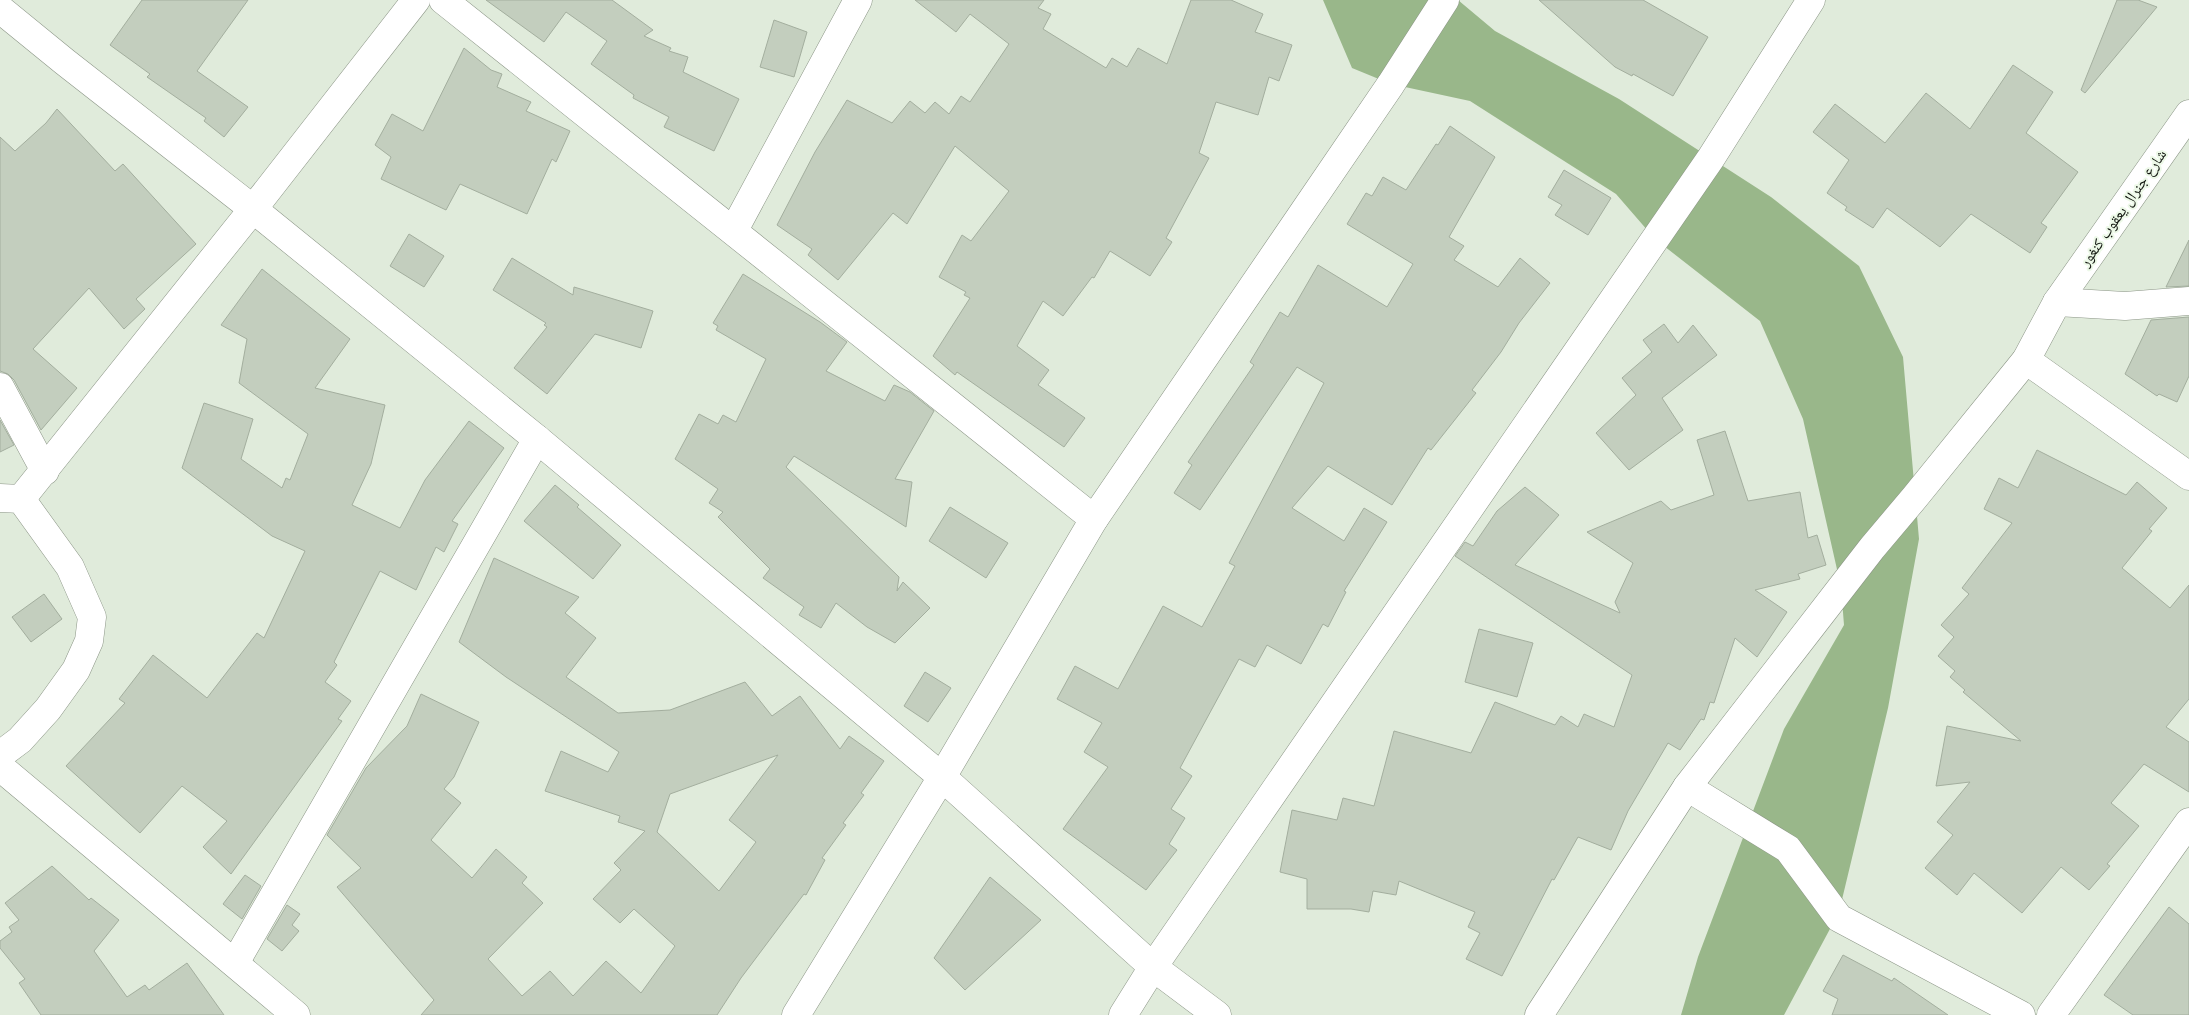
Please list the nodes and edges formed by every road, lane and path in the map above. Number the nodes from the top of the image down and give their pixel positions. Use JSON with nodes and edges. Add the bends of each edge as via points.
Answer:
{"nodes":[{"id":1,"x":416,"y":0,"type":"edge"},
{"id":2,"x":443,"y":0,"type":"edge"},
{"id":3,"x":858,"y":0,"type":"edge"},
{"id":4,"x":1446,"y":0,"type":"edge"},
{"id":5,"x":1811,"y":0,"type":"edge"},
{"id":6,"x":0,"y":9,"type":"edge"},
{"id":7,"x":2189,"y":114,"type":"edge"},
{"id":8,"x":253,"y":209,"type":"junction"},
{"id":9,"x":734,"y":230,"type":"junction"},
{"id":10,"x":2189,"y":301,"type":"edge"},
{"id":11,"x":2057,"y":302,"type":"junction"},
{"id":12,"x":2026,"y":360,"type":"junction"},
{"id":13,"x":0,"y":386,"type":"edge"},
{"id":14,"x":538,"y":439,"type":"junction"},
{"id":15,"x":45,"y":471,"type":"junction"},
{"id":16,"x":2189,"y":476,"type":"edge"},
{"id":17,"x":10,"y":499,"type":"edge"},
{"id":18,"x":1094,"y":518,"type":"junction"},
{"id":19,"x":0,"y":755,"type":"edge"},
{"id":20,"x":0,"y":767,"type":"edge"},
{"id":21,"x":942,"y":777,"type":"junction"},
{"id":22,"x":1687,"y":787,"type":"junction"},
{"id":23,"x":2189,"y":822,"type":"edge"},
{"id":24,"x":235,"y":963,"type":"junction"},
{"id":25,"x":1154,"y":967,"type":"junction"},
{"id":26,"x":296,"y":1015,"type":"edge"},
{"id":27,"x":796,"y":1015,"type":"edge"},
{"id":28,"x":1123,"y":1015,"type":"edge"},
{"id":29,"x":1217,"y":1015,"type":"edge"},
{"id":30,"x":1539,"y":1015,"type":"edge"},
{"id":31,"x":2021,"y":1015,"type":"edge"},
{"id":32,"x":2051,"y":1015,"type":"edge"}],
"edges":[{"from":1,"to":8,"type":"street"},
{"from":2,"to":9,"type":"street"},
{"from":3,"to":9,"type":"street"},
{"from":4,"to":18,"type":"street"},
{"from":5,"to":25,"type":"street","via":[[1711,158]]},
{"from":6,"to":8,"type":"street"},
{"from":7,"to":11,"type":"street","name":"شارع جنرال يعقوب كنغور"},
{"from":8,"to":14,"type":"street"},
{"from":8,"to":15,"type":"street"},
{"from":9,"to":18,"type":"street"},
{"from":10,"to":11,"type":"street","via":[[2125,306]]},
{"from":11,"to":12,"type":"street","name":"شارع جنرال يعقوب كنغور"},
{"from":12,"to":16,"type":"street"},
{"from":12,"to":22,"type":"street","name":"شارع جنرال يعقوب كنغور","via":[[1872,548]]},
{"from":13,"to":15,"type":"street"},
{"from":14,"to":21,"type":"street"},
{"from":14,"to":24,"type":"street"},
{"from":15,"to":17,"type":"street"},
{"from":17,"to":19,"type":"street","via":[[70,567],[92,617],[89,641],[76,670],[48,709],[20,740]]},
{"from":18,"to":21,"type":"street"},
{"from":20,"to":24,"type":"street"},
{"from":21,"to":25,"type":"street"},
{"from":21,"to":27,"type":"street"},
{"from":22,"to":30,"type":"street","name":"شارع جنرال يعقوب كنغور"},
{"from":22,"to":31,"type":"street","via":[[1788,849],[1839,918]]},
{"from":23,"to":32,"type":"street"},
{"from":24,"to":26,"type":"street"},
{"from":25,"to":28,"type":"street"},
{"from":25,"to":29,"type":"street"}]}
